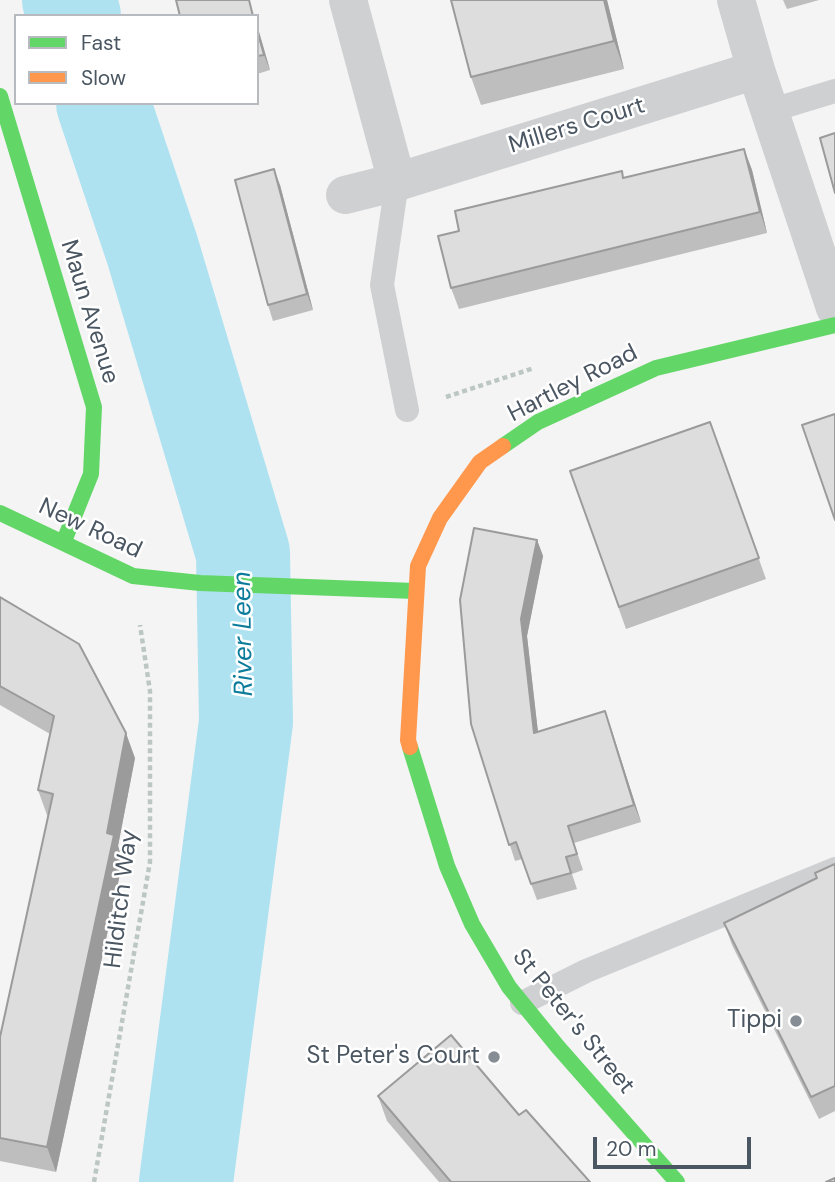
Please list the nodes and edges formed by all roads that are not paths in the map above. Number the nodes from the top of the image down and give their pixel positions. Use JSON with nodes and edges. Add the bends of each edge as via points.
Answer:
{"nodes":[{"id":1,"x":348,"y":0,"type":"edge"},
{"id":2,"x":736,"y":0,"type":"edge"},
{"id":3,"x":756,"y":70,"type":"junction"},
{"id":4,"x":835,"y":91,"type":"edge"},
{"id":5,"x":0,"y":96,"type":"edge"},
{"id":6,"x":769,"y":111,"type":"junction"},
{"id":7,"x":397,"y":183,"type":"junction"},
{"id":8,"x":345,"y":195,"type":"dead end"},
{"id":9,"x":835,"y":308,"type":"edge"},
{"id":10,"x":835,"y":326,"type":"edge"},
{"id":11,"x":407,"y":410,"type":"dead end"},
{"id":12,"x":0,"y":513,"type":"edge"},
{"id":13,"x":64,"y":541,"type":"junction"},
{"id":14,"x":415,"y":591,"type":"junction"},
{"id":15,"x":835,"y":869,"type":"edge"},
{"id":16,"x":522,"y":1003,"type":"junction"},
{"id":17,"x":677,"y":1182,"type":"edge"}],
"edges":[{"from":1,"to":7,"type":"street"},
{"from":2,"to":3,"type":"street"},
{"from":3,"to":6,"type":"street"},
{"from":3,"to":7,"type":"street","name":"Millers Court"},
{"from":4,"to":6,"type":"lane"},
{"from":5,"to":13,"type":"street","name":"Maun Avenue","via":[[94,407],[91,474]]},
{"from":6,"to":9,"type":"street"},
{"from":7,"to":8,"type":"street","name":"Millers Court"},
{"from":7,"to":11,"type":"lane","via":[[382,285]]},
{"from":10,"to":14,"type":"street","name":"Hartley Road","via":[[656,368],[537,422],[480,463],[440,518],[418,566]]},
{"from":12,"to":13,"type":"street","name":"New Road"},
{"from":13,"to":14,"type":"street","name":"New Road","via":[[133,576]]},
{"from":14,"to":16,"type":"street","name":"St Peter's Street","via":[[408,740],[447,866],[472,925]]},
{"from":15,"to":16,"type":"lane","via":[[586,971]]},
{"from":16,"to":17,"type":"street","name":"St Peter's Street"}]}
